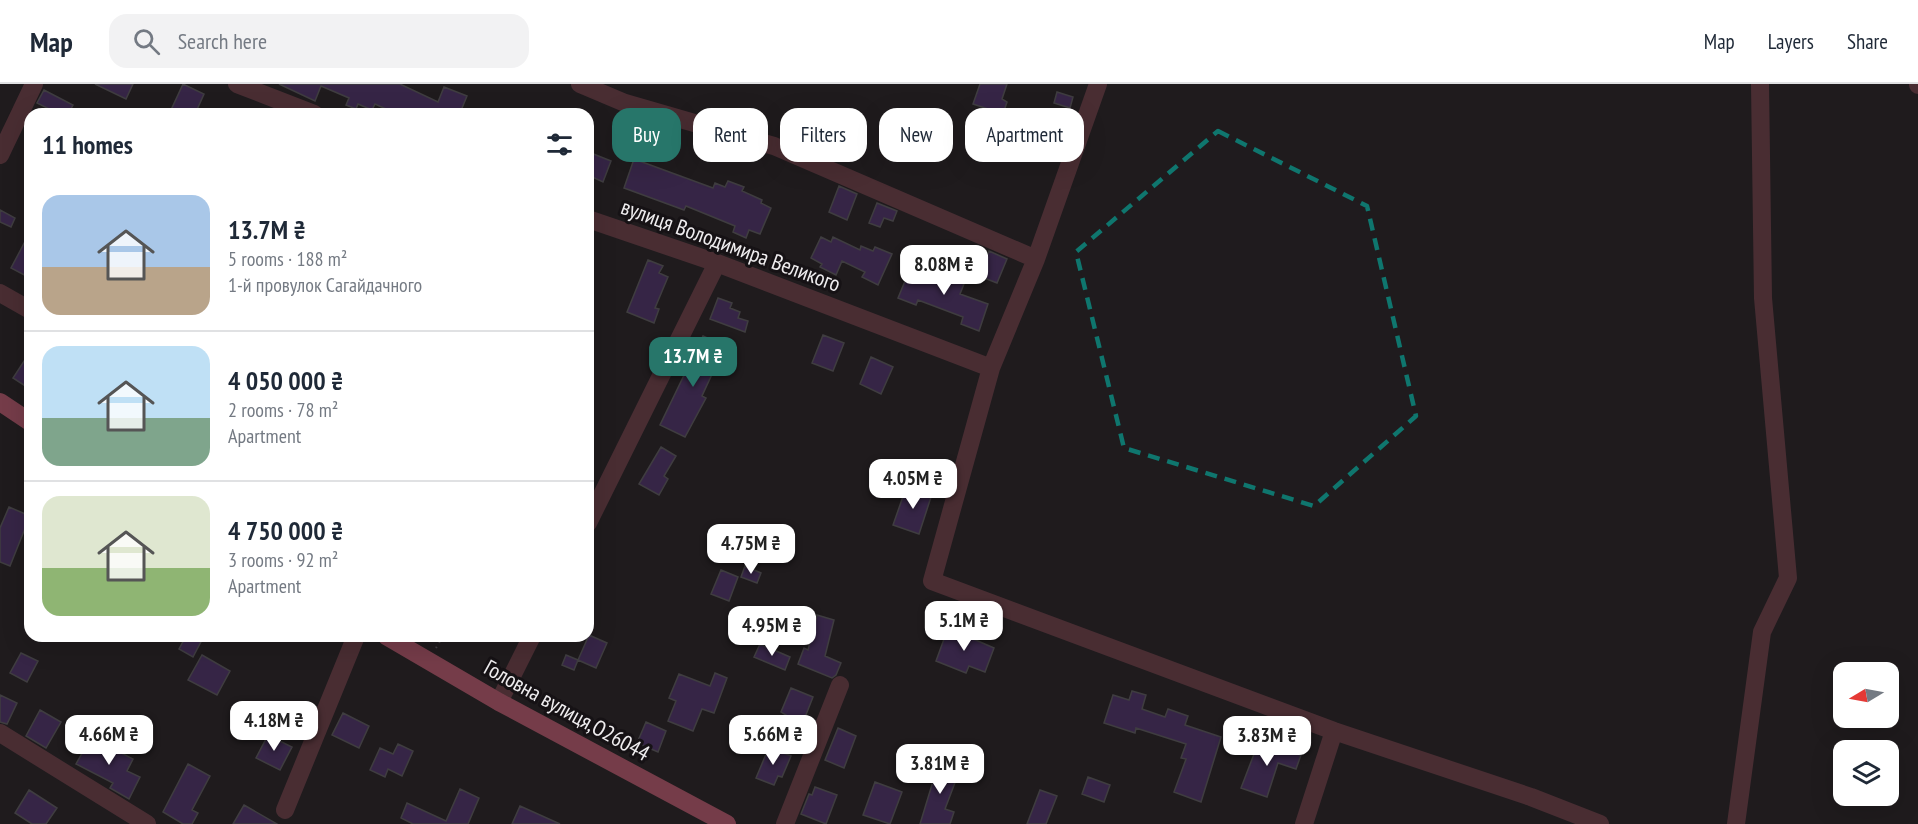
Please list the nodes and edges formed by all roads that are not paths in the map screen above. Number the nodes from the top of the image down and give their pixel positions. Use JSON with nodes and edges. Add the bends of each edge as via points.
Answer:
{"nodes":[{"id":1,"x":34,"y":84,"type":"edge"},
{"id":2,"x":237,"y":84,"type":"edge"},
{"id":3,"x":580,"y":84,"type":"edge"},
{"id":4,"x":1098,"y":84,"type":"edge"},
{"id":5,"x":1760,"y":84,"type":"edge"},
{"id":6,"x":278,"y":107,"type":"edge"},
{"id":7,"x":0,"y":155,"type":"edge"},
{"id":8,"x":594,"y":221,"type":"edge"},
{"id":9,"x":1036,"y":259,"type":"junction"},
{"id":10,"x":717,"y":263,"type":"junction"},
{"id":11,"x":0,"y":292,"type":"edge"},
{"id":12,"x":24,"y":306,"type":"edge"},
{"id":13,"x":991,"y":368,"type":"junction"},
{"id":14,"x":0,"y":402,"type":"edge"},
{"id":15,"x":24,"y":418,"type":"edge"},
{"id":16,"x":594,"y":511,"type":"edge"},
{"id":17,"x":354,"y":642,"type":"edge"},
{"id":18,"x":396,"y":642,"type":"edge"},
{"id":19,"x":529,"y":642,"type":"edge"},
{"id":20,"x":840,"y":685,"type":"dead end"},
{"id":21,"x":499,"y":702,"type":"junction"},
{"id":22,"x":1334,"y":731,"type":"junction"},
{"id":23,"x":0,"y":733,"type":"edge"},
{"id":24,"x":285,"y":810,"type":"dead end"},
{"id":25,"x":723,"y":823,"type":"edge"},
{"id":26,"x":147,"y":824,"type":"edge"},
{"id":27,"x":785,"y":824,"type":"edge"},
{"id":28,"x":1304,"y":824,"type":"edge"},
{"id":29,"x":1600,"y":824,"type":"edge"},
{"id":30,"x":1736,"y":824,"type":"edge"}],
"edges":[{"from":1,"to":7,"type":"street"},
{"from":2,"to":6,"type":"street"},
{"from":3,"to":9,"type":"street","via":[[625,103],[774,146]]},
{"from":4,"to":9,"type":"street"},
{"from":5,"to":30,"type":"street","via":[[1763,298],[1788,579],[1762,632]]},
{"from":8,"to":10,"type":"street","name":"вулиця Володимира Великого"},
{"from":9,"to":13,"type":"street"},
{"from":10,"to":13,"type":"street","name":"вулиця Володимира Великого"},
{"from":10,"to":16,"type":"street"},
{"from":11,"to":12,"type":"street"},
{"from":13,"to":22,"type":"street","via":[[932,581]]},
{"from":14,"to":15,"type":"main road"},
{"from":17,"to":24,"type":"street"},
{"from":18,"to":21,"type":"main road","name":"Головна вулиця,О26044"},
{"from":19,"to":21,"type":"street"},
{"from":20,"to":27,"type":"street"},
{"from":21,"to":25,"type":"main road","name":"Головна вулиця,О26044"},
{"from":22,"to":28,"type":"street"},
{"from":22,"to":29,"type":"street"},
{"from":23,"to":26,"type":"street"}]}
